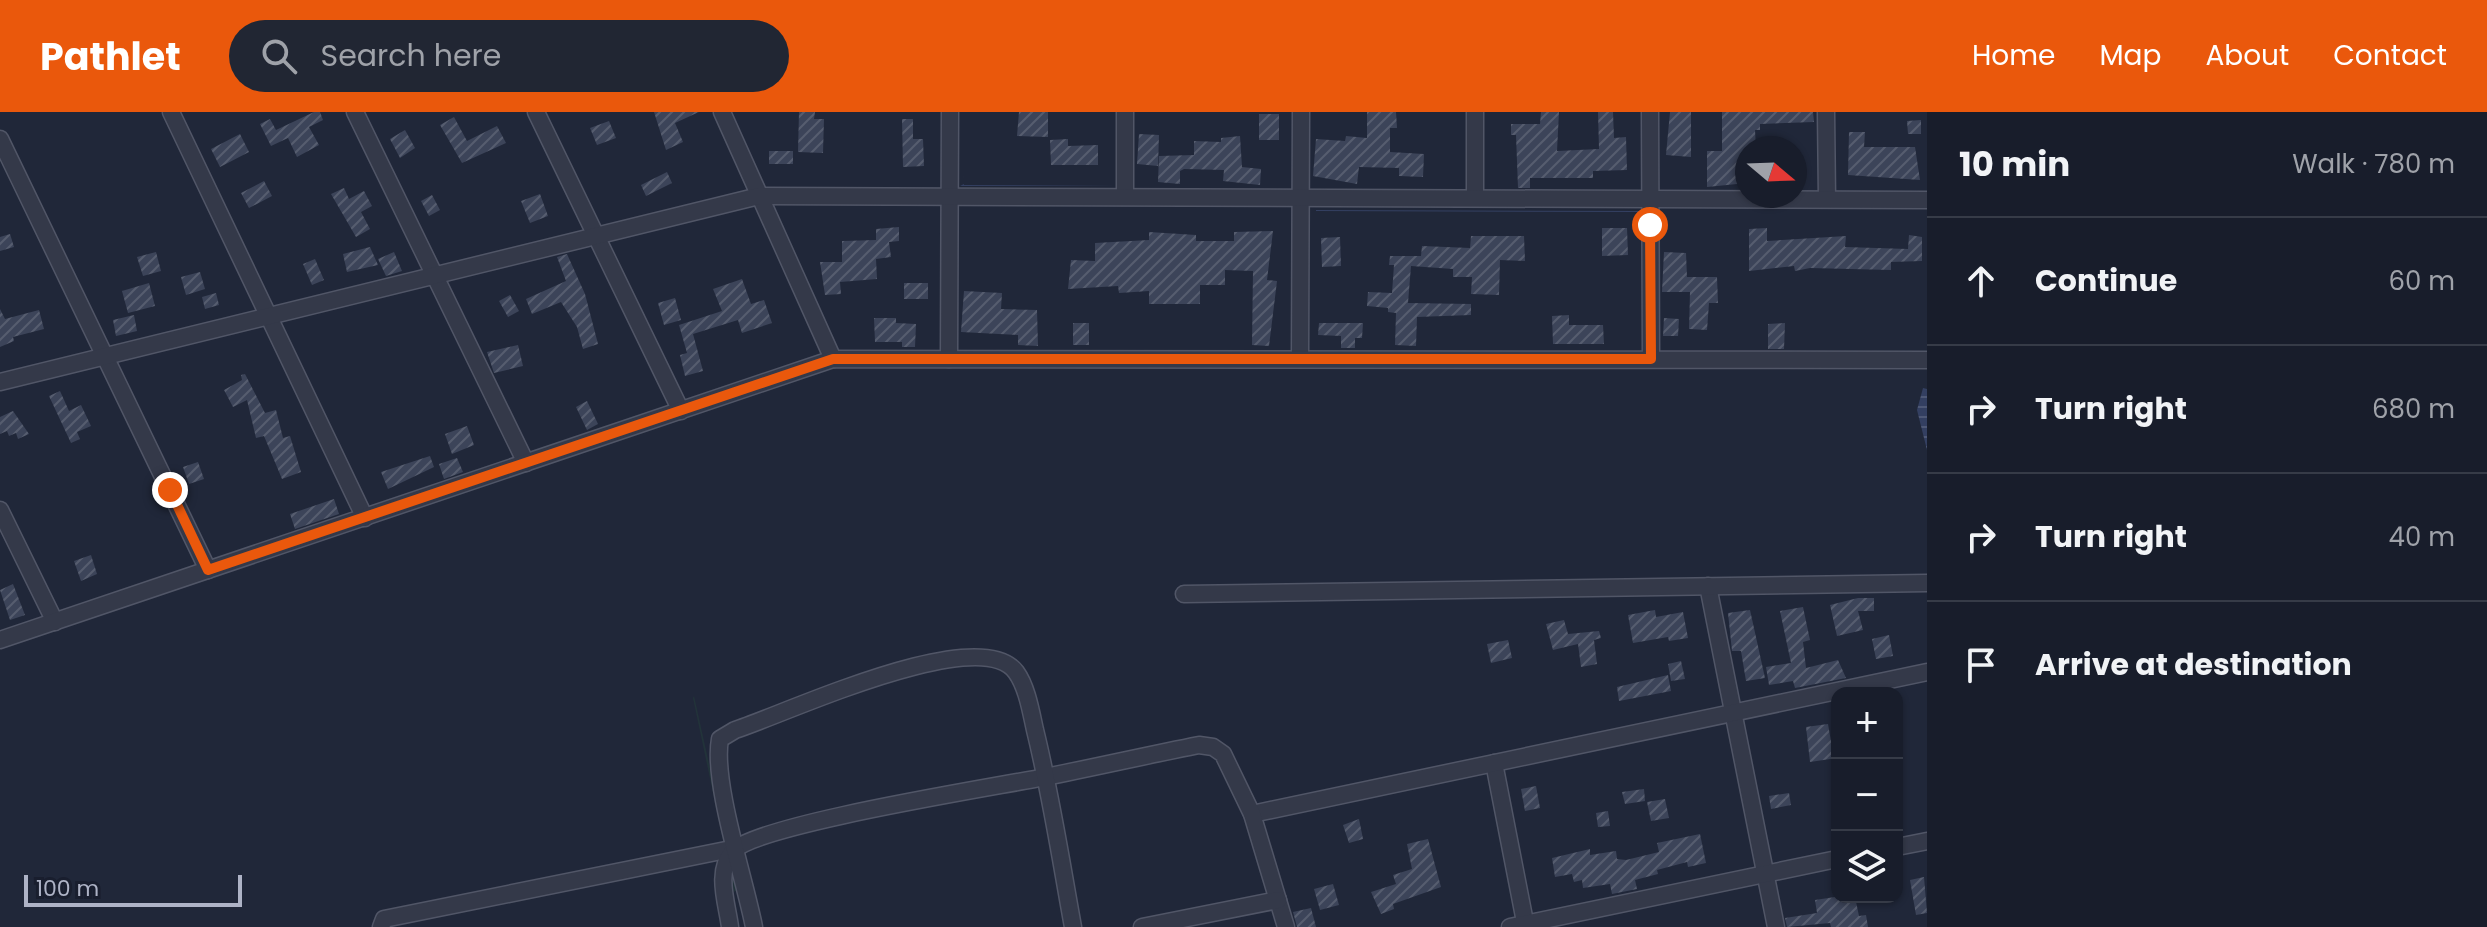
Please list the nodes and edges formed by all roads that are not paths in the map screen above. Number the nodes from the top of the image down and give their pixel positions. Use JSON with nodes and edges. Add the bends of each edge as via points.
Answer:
{"nodes":[{"id":1,"x":171,"y":112,"type":"edge"},
{"id":2,"x":355,"y":112,"type":"edge"},
{"id":3,"x":536,"y":112,"type":"edge"},
{"id":4,"x":722,"y":112,"type":"edge"},
{"id":5,"x":950,"y":112,"type":"edge"},
{"id":6,"x":1125,"y":112,"type":"edge"},
{"id":7,"x":1301,"y":112,"type":"edge"},
{"id":8,"x":1475,"y":112,"type":"edge"},
{"id":9,"x":1650,"y":112,"type":"edge"},
{"id":10,"x":1826,"y":112,"type":"edge"},
{"id":11,"x":0,"y":139,"type":"edge"},
{"id":12,"x":1301,"y":195,"type":"junction"},
{"id":13,"x":759,"y":196,"type":"junction"},
{"id":14,"x":1125,"y":196,"type":"junction"},
{"id":15,"x":949,"y":197,"type":"junction"},
{"id":16,"x":1475,"y":197,"type":"junction"},
{"id":17,"x":1650,"y":198,"type":"junction"},
{"id":18,"x":1827,"y":199,"type":"junction"},
{"id":19,"x":1927,"y":200,"type":"edge"},
{"id":20,"x":595,"y":234,"type":"junction"},
{"id":21,"x":433,"y":273,"type":"junction"},
{"id":22,"x":267,"y":315,"type":"junction"},
{"id":23,"x":105,"y":356,"type":"junction"},
{"id":24,"x":833,"y":359,"type":"junction"},
{"id":25,"x":949,"y":359,"type":"junction"},
{"id":26,"x":1300,"y":359,"type":"junction"},
{"id":27,"x":1651,"y":359,"type":"junction"},
{"id":28,"x":1927,"y":360,"type":"edge"},
{"id":29,"x":0,"y":382,"type":"edge"},
{"id":30,"x":681,"y":411,"type":"junction"},
{"id":31,"x":526,"y":463,"type":"junction"},
{"id":32,"x":0,"y":510,"type":"edge"},
{"id":33,"x":365,"y":518,"type":"junction"},
{"id":34,"x":208,"y":570,"type":"junction"},
{"id":35,"x":1927,"y":583,"type":"edge"},
{"id":36,"x":1708,"y":586,"type":"junction"},
{"id":37,"x":1184,"y":594,"type":"dead end"},
{"id":38,"x":55,"y":622,"type":"junction"},
{"id":39,"x":0,"y":640,"type":"edge"},
{"id":40,"x":1927,"y":672,"type":"edge"},
{"id":41,"x":1733,"y":713,"type":"junction"},
{"id":42,"x":1494,"y":763,"type":"junction"},
{"id":43,"x":1045,"y":777,"type":"junction"},
{"id":44,"x":1252,"y":814,"type":"junction"},
{"id":45,"x":1927,"y":841,"type":"edge"},
{"id":46,"x":1903,"y":846,"type":"edge"},
{"id":47,"x":736,"y":848,"type":"junction"},
{"id":48,"x":1831,"y":860,"type":"edge"},
{"id":49,"x":1766,"y":874,"type":"junction"},
{"id":50,"x":1278,"y":900,"type":"junction"},
{"id":51,"x":1521,"y":926,"type":"edge"},
{"id":52,"x":381,"y":927,"type":"edge"},
{"id":53,"x":730,"y":927,"type":"edge"},
{"id":54,"x":754,"y":927,"type":"edge"},
{"id":55,"x":1073,"y":927,"type":"edge"},
{"id":56,"x":1142,"y":927,"type":"edge"},
{"id":57,"x":1286,"y":927,"type":"edge"},
{"id":58,"x":1776,"y":927,"type":"edge"}],
"edges":[{"from":1,"to":22,"type":"street"},
{"from":2,"to":21,"type":"street"},
{"from":3,"to":20,"type":"street"},
{"from":4,"to":13,"type":"street"},
{"from":5,"to":15,"type":"street"},
{"from":6,"to":14,"type":"street"},
{"from":7,"to":12,"type":"street"},
{"from":8,"to":16,"type":"street"},
{"from":9,"to":17,"type":"street"},
{"from":10,"to":18,"type":"street"},
{"from":11,"to":23,"type":"street"},
{"from":12,"to":14,"type":"street"},
{"from":12,"to":16,"type":"street"},
{"from":12,"to":26,"type":"street"},
{"from":13,"to":15,"type":"street"},
{"from":13,"to":20,"type":"street"},
{"from":13,"to":24,"type":"street"},
{"from":14,"to":15,"type":"street"},
{"from":15,"to":25,"type":"street"},
{"from":16,"to":17,"type":"street"},
{"from":17,"to":18,"type":"street"},
{"from":17,"to":27,"type":"street"},
{"from":18,"to":19,"type":"street"},
{"from":20,"to":21,"type":"street"},
{"from":20,"to":30,"type":"street"},
{"from":21,"to":22,"type":"street"},
{"from":21,"to":31,"type":"street"},
{"from":22,"to":23,"type":"street"},
{"from":22,"to":33,"type":"street"},
{"from":23,"to":29,"type":"street"},
{"from":23,"to":34,"type":"street"},
{"from":24,"to":25,"type":"street"},
{"from":24,"to":30,"type":"street"},
{"from":25,"to":26,"type":"street"},
{"from":26,"to":27,"type":"street"},
{"from":27,"to":28,"type":"street"},
{"from":30,"to":31,"type":"street"},
{"from":31,"to":33,"type":"street"},
{"from":32,"to":38,"type":"street"},
{"from":33,"to":34,"type":"street"},
{"from":34,"to":38,"type":"street"},
{"from":35,"to":36,"type":"street"},
{"from":36,"to":37,"type":"street"},
{"from":36,"to":41,"type":"street"},
{"from":38,"to":39,"type":"street"},
{"from":40,"to":41,"type":"street"},
{"from":41,"to":42,"type":"street"},
{"from":41,"to":49,"type":"street"},
{"from":42,"to":44,"type":"street"},
{"from":42,"to":51,"type":"street"},
{"from":43,"to":44,"type":"street","via":[[1199,745],[1213,747],[1223,754]]},
{"from":43,"to":47,"type":"street","via":[[814,823]]},
{"from":43,"to":47,"type":"street","via":[[1029,707],[1016,673],[1005,662],[928,661],[720,739],[717,753]]},
{"from":43,"to":55,"type":"street"},
{"from":44,"to":50,"type":"street"},
{"from":45,"to":46,"type":"street"},
{"from":47,"to":52,"type":"street","via":[[384,919]]},
{"from":47,"to":53,"type":"street","via":[[723,877]]},
{"from":47,"to":54,"type":"street"},
{"from":48,"to":49,"type":"street"},
{"from":49,"to":51,"type":"street"},
{"from":49,"to":58,"type":"street"},
{"from":50,"to":56,"type":"street"},
{"from":50,"to":57,"type":"street"}]}
